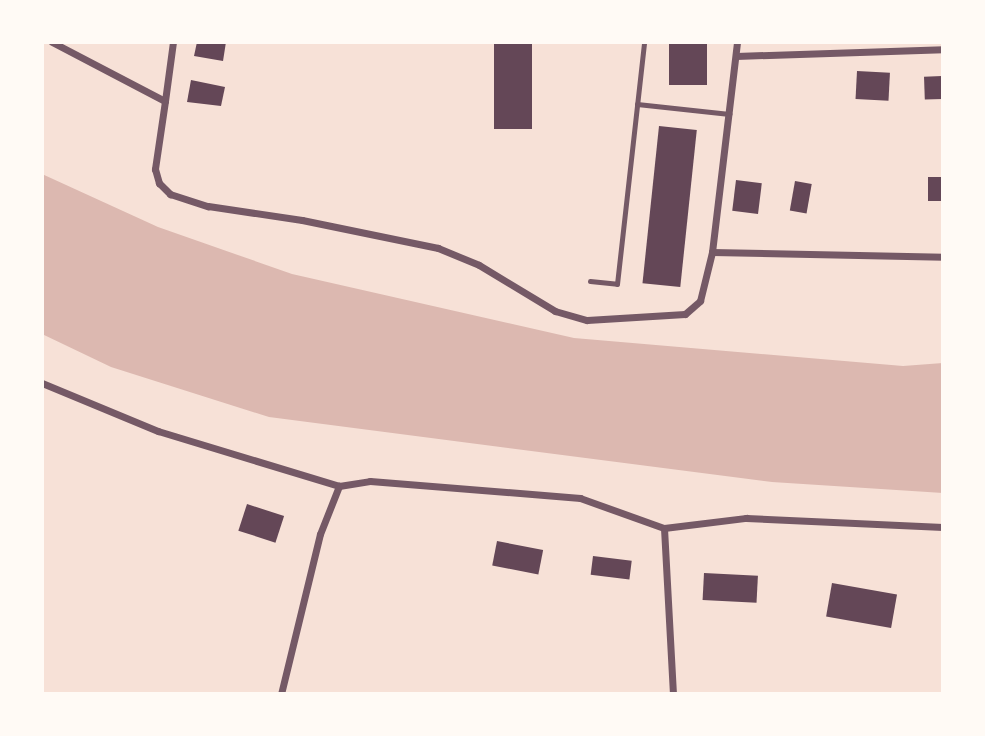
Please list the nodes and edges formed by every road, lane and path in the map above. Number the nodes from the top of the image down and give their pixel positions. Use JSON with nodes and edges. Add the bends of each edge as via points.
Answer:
{"nodes":[{"id":1,"x":52,"y":42,"type":"edge"},
{"id":2,"x":173,"y":42,"type":"edge"},
{"id":3,"x":644,"y":42,"type":"edge"},
{"id":4,"x":737,"y":42,"type":"edge"},
{"id":5,"x":943,"y":49,"type":"edge"},
{"id":6,"x":736,"y":56,"type":"junction"},
{"id":7,"x":165,"y":101,"type":"junction"},
{"id":8,"x":637,"y":104,"type":"junction"},
{"id":9,"x":729,"y":114,"type":"junction"},
{"id":10,"x":712,"y":253,"type":"junction"},
{"id":11,"x":943,"y":257,"type":"edge"},
{"id":12,"x":590,"y":281,"type":"dead end"},
{"id":13,"x":42,"y":383,"type":"edge"},
{"id":14,"x":339,"y":486,"type":"junction"},
{"id":15,"x":943,"y":527,"type":"edge"},
{"id":16,"x":664,"y":528,"type":"junction"},
{"id":17,"x":281,"y":694,"type":"edge"},
{"id":18,"x":673,"y":694,"type":"edge"}],
"edges":[{"from":1,"to":7,"type":"street"},
{"from":2,"to":7,"type":"street"},
{"from":3,"to":8,"type":"lane"},
{"from":4,"to":6,"type":"street"},
{"from":5,"to":6,"type":"street"},
{"from":6,"to":9,"type":"street"},
{"from":7,"to":10,"type":"street","via":[[155,169],[159,183],[170,194],[208,206],[438,248],[479,265],[533,300],[571,317],[685,314],[699,301]]},
{"from":8,"to":9,"type":"lane"},
{"from":8,"to":12,"type":"lane","via":[[617,284]]},
{"from":9,"to":10,"type":"street"},
{"from":10,"to":11,"type":"street"},
{"from":13,"to":14,"type":"street","via":[[158,431]]},
{"from":14,"to":16,"type":"street","via":[[370,481],[580,498]]},
{"from":14,"to":17,"type":"street","via":[[320,534]]},
{"from":15,"to":16,"type":"street","via":[[746,518]]},
{"from":16,"to":18,"type":"street"}]}
